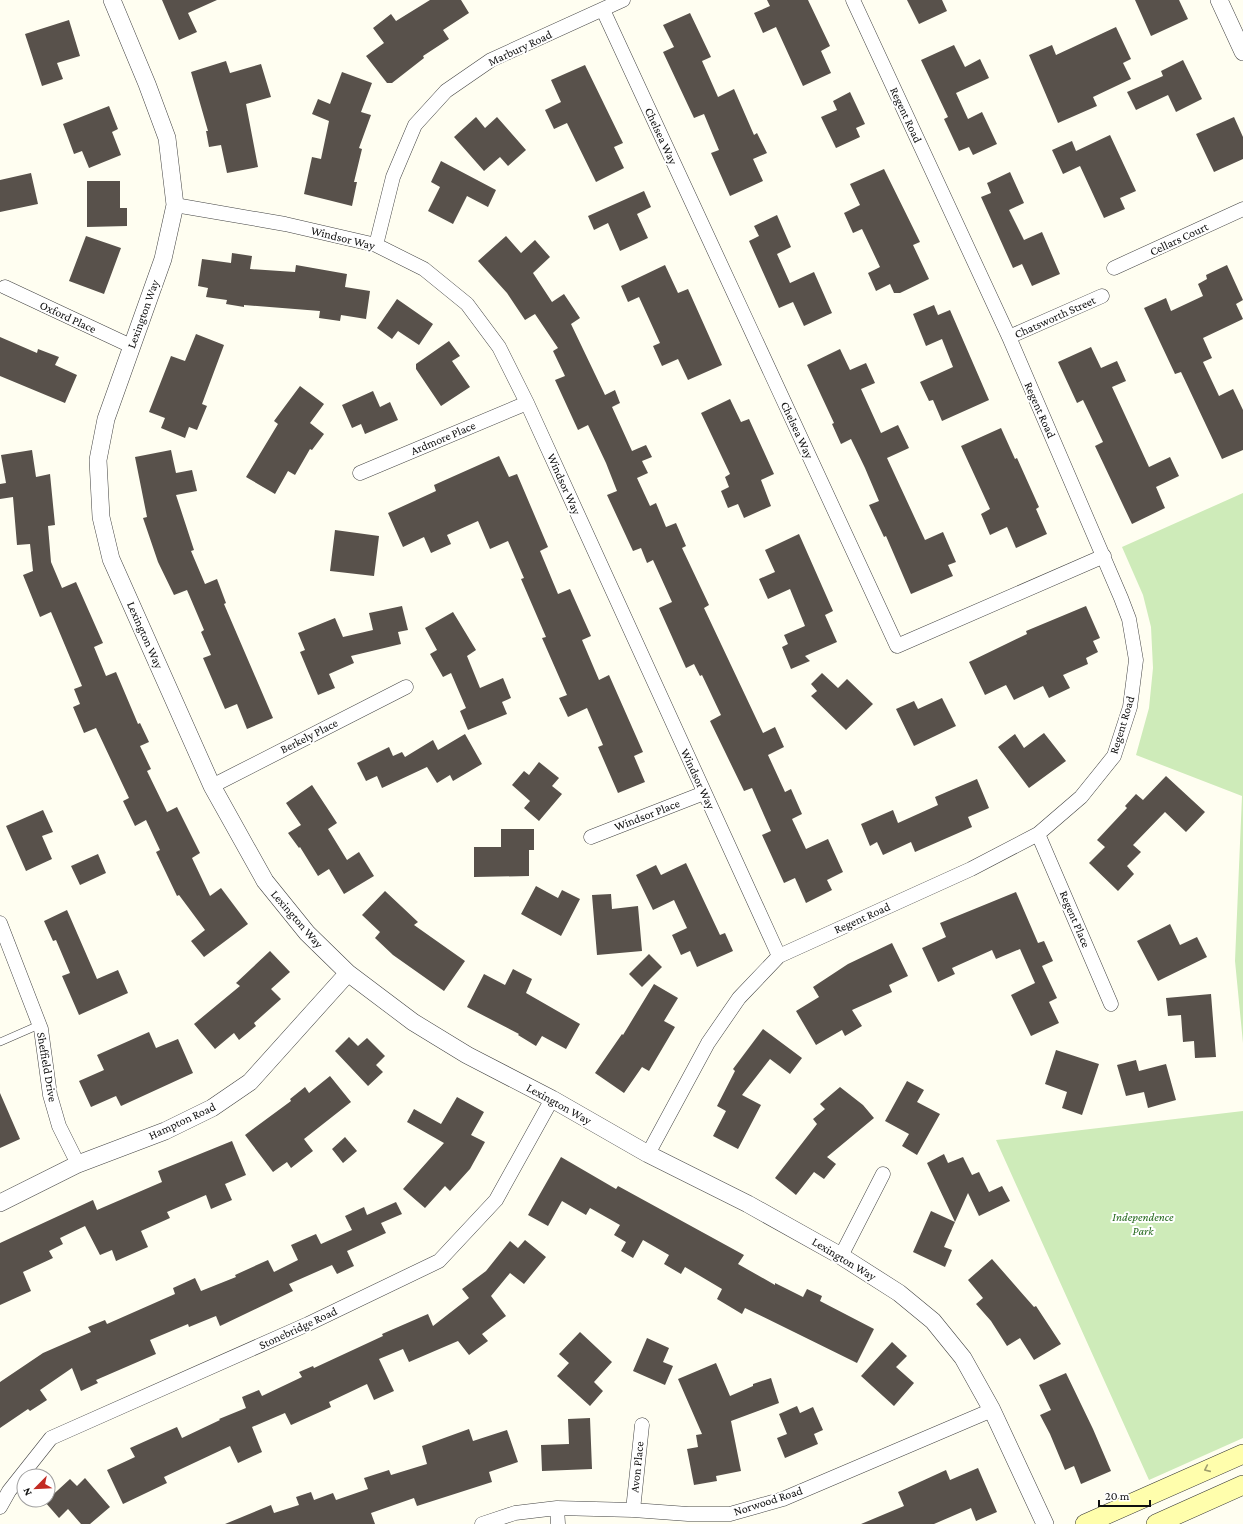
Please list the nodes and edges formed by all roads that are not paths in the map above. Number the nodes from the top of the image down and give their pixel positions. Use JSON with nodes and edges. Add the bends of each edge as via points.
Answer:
{"nodes":[{"id":1,"x":112,"y":0,"type":"edge"},
{"id":2,"x":623,"y":0,"type":"edge"},
{"id":3,"x":853,"y":0,"type":"edge"},
{"id":4,"x":1219,"y":0,"type":"edge"},
{"id":5,"x":603,"y":10,"type":"junction"},
{"id":6,"x":1243,"y":52,"type":"edge"},
{"id":7,"x":175,"y":205,"type":"junction"},
{"id":8,"x":1243,"y":209,"type":"edge"},
{"id":9,"x":376,"y":246,"type":"junction"},
{"id":10,"x":1114,"y":268,"type":"dead end"},
{"id":11,"x":5,"y":287,"type":"dead end"},
{"id":12,"x":1102,"y":296,"type":"dead end"},
{"id":13,"x":1009,"y":337,"type":"junction"},
{"id":14,"x":131,"y":346,"type":"junction"},
{"id":15,"x":527,"y":403,"type":"junction"},
{"id":16,"x":360,"y":473,"type":"dead end"},
{"id":17,"x":1104,"y":556,"type":"junction"},
{"id":18,"x":406,"y":687,"type":"dead end"},
{"id":19,"x":212,"y":786,"type":"junction"},
{"id":20,"x":704,"y":794,"type":"junction"},
{"id":21,"x":1038,"y":834,"type":"junction"},
{"id":22,"x":591,"y":837,"type":"dead end"},
{"id":23,"x":0,"y":923,"type":"edge"},
{"id":24,"x":779,"y":956,"type":"junction"},
{"id":25,"x":348,"y":973,"type":"junction"},
{"id":26,"x":1111,"y":1004,"type":"dead end"},
{"id":27,"x":39,"y":1025,"type":"junction"},
{"id":28,"x":0,"y":1042,"type":"edge"},
{"id":29,"x":552,"y":1099,"type":"junction"},
{"id":30,"x":648,"y":1154,"type":"junction"},
{"id":31,"x":78,"y":1164,"type":"junction"},
{"id":32,"x":883,"y":1174,"type":"dead end"},
{"id":33,"x":0,"y":1203,"type":"edge"},
{"id":34,"x":840,"y":1256,"type":"junction"},
{"id":35,"x":992,"y":1410,"type":"junction"},
{"id":36,"x":642,"y":1425,"type":"dead end"},
{"id":37,"x":1243,"y":1454,"type":"edge"},
{"id":38,"x":1243,"y":1485,"type":"edge"},
{"id":39,"x":0,"y":1506,"type":"edge"},
{"id":40,"x":557,"y":1508,"type":"junction"},
{"id":41,"x":633,"y":1510,"type":"junction"},
{"id":42,"x":482,"y":1524,"type":"edge"},
{"id":43,"x":558,"y":1524,"type":"edge"},
{"id":44,"x":1045,"y":1524,"type":"edge"},
{"id":45,"x":1084,"y":1524,"type":"edge"},
{"id":46,"x":1156,"y":1524,"type":"edge"}],
"edges":[{"from":1,"to":7,"type":"street","name":"Lexington Way","via":[[167,138]]},
{"from":2,"to":5,"type":"street","name":"Marbury Road"},
{"from":3,"to":13,"type":"street","name":"Regent Road"},
{"from":4,"to":6,"type":"street"},
{"from":5,"to":9,"type":"street","name":"Marbury Road","via":[[491,60],[446,91],[415,125],[393,177]]},
{"from":5,"to":17,"type":"street","name":"Chelsea Way","via":[[897,646]]},
{"from":7,"to":9,"type":"street","name":"Windsor Way","via":[[285,224]]},
{"from":7,"to":14,"type":"street","name":"Lexington Way","via":[[163,260]]},
{"from":8,"to":10,"type":"street","name":"Cellars Court"},
{"from":9,"to":15,"type":"street","name":"Windsor Way","via":[[424,269],[467,304],[499,347]]},
{"from":11,"to":14,"type":"street","name":"Oxford Place"},
{"from":12,"to":13,"type":"street","name":"Chatsworth Street"},
{"from":13,"to":17,"type":"street","name":"Regent Road"},
{"from":14,"to":19,"type":"street","name":"Lexington Way","via":[[106,419],[98,460],[101,517],[111,559]]},
{"from":15,"to":16,"type":"street","name":"Ardmore Place"},
{"from":15,"to":20,"type":"street","name":"Windsor Way"},
{"from":17,"to":21,"type":"street","name":"Regent Road","via":[[1129,619],[1136,660],[1130,707],[1114,756],[1082,797]]},
{"from":18,"to":19,"type":"street","name":"Berkely Place"},
{"from":19,"to":25,"type":"street","name":"Lexington Way","via":[[265,881],[308,933]]},
{"from":20,"to":22,"type":"street","name":"Windsor Place"},
{"from":20,"to":24,"type":"street","name":"Windsor Way"},
{"from":21,"to":24,"type":"street","name":"Regent Road","via":[[971,869]]},
{"from":21,"to":26,"type":"street","name":"Regent Place"},
{"from":23,"to":27,"type":"street","name":"Sheffield Drive"},
{"from":24,"to":30,"type":"street","name":"Regent Road","via":[[739,998],[708,1043]]},
{"from":25,"to":29,"type":"street","name":"Lexington Way","via":[[413,1022],[467,1055]]},
{"from":25,"to":31,"type":"street","name":"Hampton Road","via":[[250,1082],[212,1108],[165,1130]]},
{"from":27,"to":28,"type":"lane"},
{"from":27,"to":31,"type":"street","name":"Sheffield Drive","via":[[50,1095],[59,1126]]},
{"from":29,"to":30,"type":"street","name":"Lexington Way"},
{"from":29,"to":39,"type":"street","name":"Stonebridge Road","via":[[496,1200],[439,1261],[308,1324],[51,1438]]},
{"from":30,"to":34,"type":"street","name":"Lexington Way","via":[[748,1204]]},
{"from":31,"to":33,"type":"street","name":"Hampton Road"},
{"from":32,"to":34,"type":"street"},
{"from":34,"to":35,"type":"street","name":"Lexington Way","via":[[900,1293],[933,1321],[963,1358]]},
{"from":35,"to":41,"type":"street","name":"Norwood Road","via":[[783,1499],[730,1514]]},
{"from":35,"to":44,"type":"street","name":"Lexington Way"},
{"from":36,"to":41,"type":"street","name":"Avon Place"},
{"from":37,"to":45,"type":"main road","one_way":true},
{"from":38,"to":46,"type":"main road"},
{"from":40,"to":41,"type":"street","name":"Norwood Road"},
{"from":40,"to":42,"type":"street","name":"Norwood Road","via":[[516,1513]]},
{"from":40,"to":43,"type":"street"}]}
